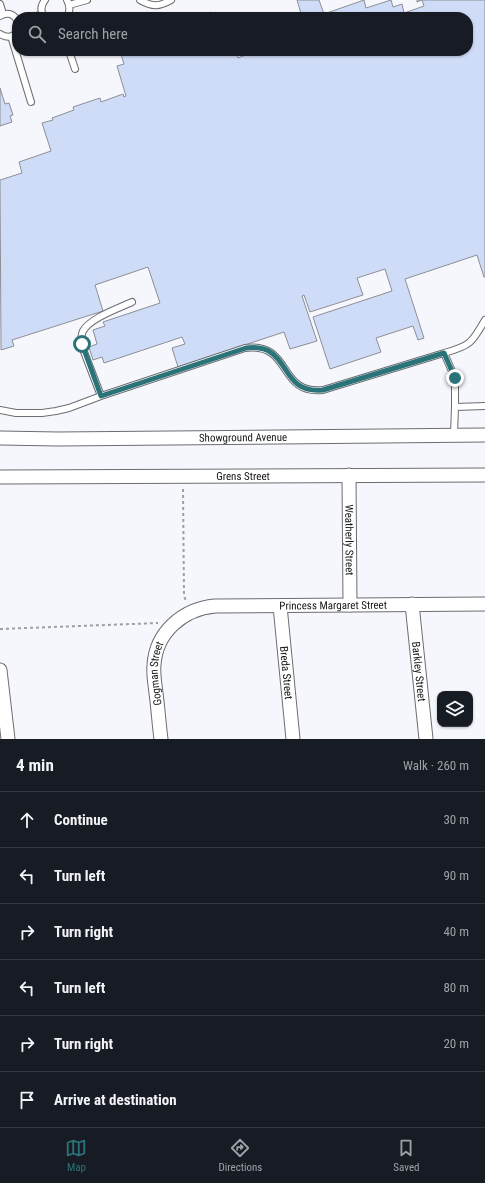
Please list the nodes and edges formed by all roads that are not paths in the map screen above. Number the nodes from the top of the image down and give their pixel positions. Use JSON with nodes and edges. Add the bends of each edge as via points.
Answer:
{"nodes":[{"id":1,"x":45,"y":0,"type":"edge"},
{"id":2,"x":87,"y":0,"type":"edge"},
{"id":3,"x":140,"y":0,"type":"edge"},
{"id":4,"x":171,"y":0,"type":"edge"},
{"id":5,"x":68,"y":2,"type":"edge"},
{"id":6,"x":0,"y":4,"type":"edge"},
{"id":7,"x":42,"y":12,"type":"edge"},
{"id":8,"x":69,"y":12,"type":"edge"},
{"id":9,"x":2,"y":15,"type":"edge"},
{"id":10,"x":12,"y":15,"type":"edge"},
{"id":11,"x":0,"y":34,"type":"edge"},
{"id":12,"x":11,"y":36,"type":"joint"},
{"id":13,"x":12,"y":39,"type":"edge"},
{"id":14,"x":17,"y":56,"type":"edge"},
{"id":15,"x":71,"y":56,"type":"edge"},
{"id":16,"x":75,"y":69,"type":"dead end"},
{"id":17,"x":31,"y":102,"type":"dead end"},
{"id":18,"x":132,"y":302,"type":"dead end"},
{"id":19,"x":485,"y":320,"type":"edge"},
{"id":20,"x":444,"y":353,"type":"junction"},
{"id":21,"x":101,"y":396,"type":"junction"},
{"id":22,"x":485,"y":406,"type":"edge"},
{"id":23,"x":455,"y":407,"type":"junction"},
{"id":24,"x":0,"y":410,"type":"edge"},
{"id":25,"x":454,"y":434,"type":"junction"},
{"id":26,"x":485,"y":435,"type":"edge"},
{"id":27,"x":0,"y":438,"type":"edge"},
{"id":28,"x":349,"y":475,"type":"junction"},
{"id":29,"x":485,"y":475,"type":"edge"},
{"id":30,"x":0,"y":477,"type":"edge"},
{"id":31,"x":412,"y":604,"type":"junction"},
{"id":32,"x":485,"y":604,"type":"edge"},
{"id":33,"x":350,"y":605,"type":"junction"},
{"id":34,"x":280,"y":606,"type":"junction"},
{"id":35,"x":182,"y":617,"type":"joint"},
{"id":36,"x":0,"y":670,"type":"edge"},
{"id":37,"x":8,"y":739,"type":"edge"},
{"id":38,"x":161,"y":739,"type":"edge"},
{"id":39,"x":293,"y":739,"type":"edge"},
{"id":40,"x":426,"y":739,"type":"edge"}],
"edges":[{"from":1,"to":7,"type":"lane","via":[[42,3]]},
{"from":2,"to":5,"type":"lane"},
{"from":3,"to":4,"type":"lane","via":[[148,5],[157,6]]},
{"from":5,"to":8,"type":"lane"},
{"from":6,"to":9,"type":"lane"},
{"from":9,"to":10,"type":"lane"},
{"from":11,"to":12,"type":"lane","via":[[5,37]]},
{"from":12,"to":13,"type":"lane"},
{"from":14,"to":17,"type":"lane"},
{"from":15,"to":16,"type":"lane"},
{"from":18,"to":21,"type":"lane","via":[[99,317],[83,330],[82,344]]},
{"from":19,"to":20,"type":"lane","via":[[470,343],[460,349]]},
{"from":20,"to":21,"type":"lane","via":[[317,391],[293,382],[279,358],[269,350],[251,347]]},
{"from":20,"to":23,"type":"lane","via":[[455,378]]},
{"from":21,"to":24,"type":"lane","via":[[69,408],[42,413]]},
{"from":22,"to":23,"type":"lane"},
{"from":23,"to":25,"type":"lane"},
{"from":25,"to":26,"type":"street","name":"Showground Avenue"},
{"from":25,"to":27,"type":"street","name":"Showground Avenue"},
{"from":28,"to":29,"type":"street","name":"Grens Street"},
{"from":28,"to":30,"type":"street","name":"Grens Street"},
{"from":28,"to":33,"type":"street","name":"Weatherly Street"},
{"from":31,"to":32,"type":"street","name":"Princess Margaret Street"},
{"from":31,"to":33,"type":"street","name":"Princess Margaret Street"},
{"from":31,"to":40,"type":"street","name":"Barkley Street"},
{"from":33,"to":34,"type":"street","name":"Princess Margaret Street"},
{"from":34,"to":35,"type":"street","name":"Princess Margaret Street","via":[[215,606],[199,609]]},
{"from":34,"to":39,"type":"street","name":"Breda Street"},
{"from":35,"to":38,"type":"street","name":"Gogman Street","via":[[169,629],[159,645],[154,665]]},
{"from":36,"to":37,"type":"street"}]}
